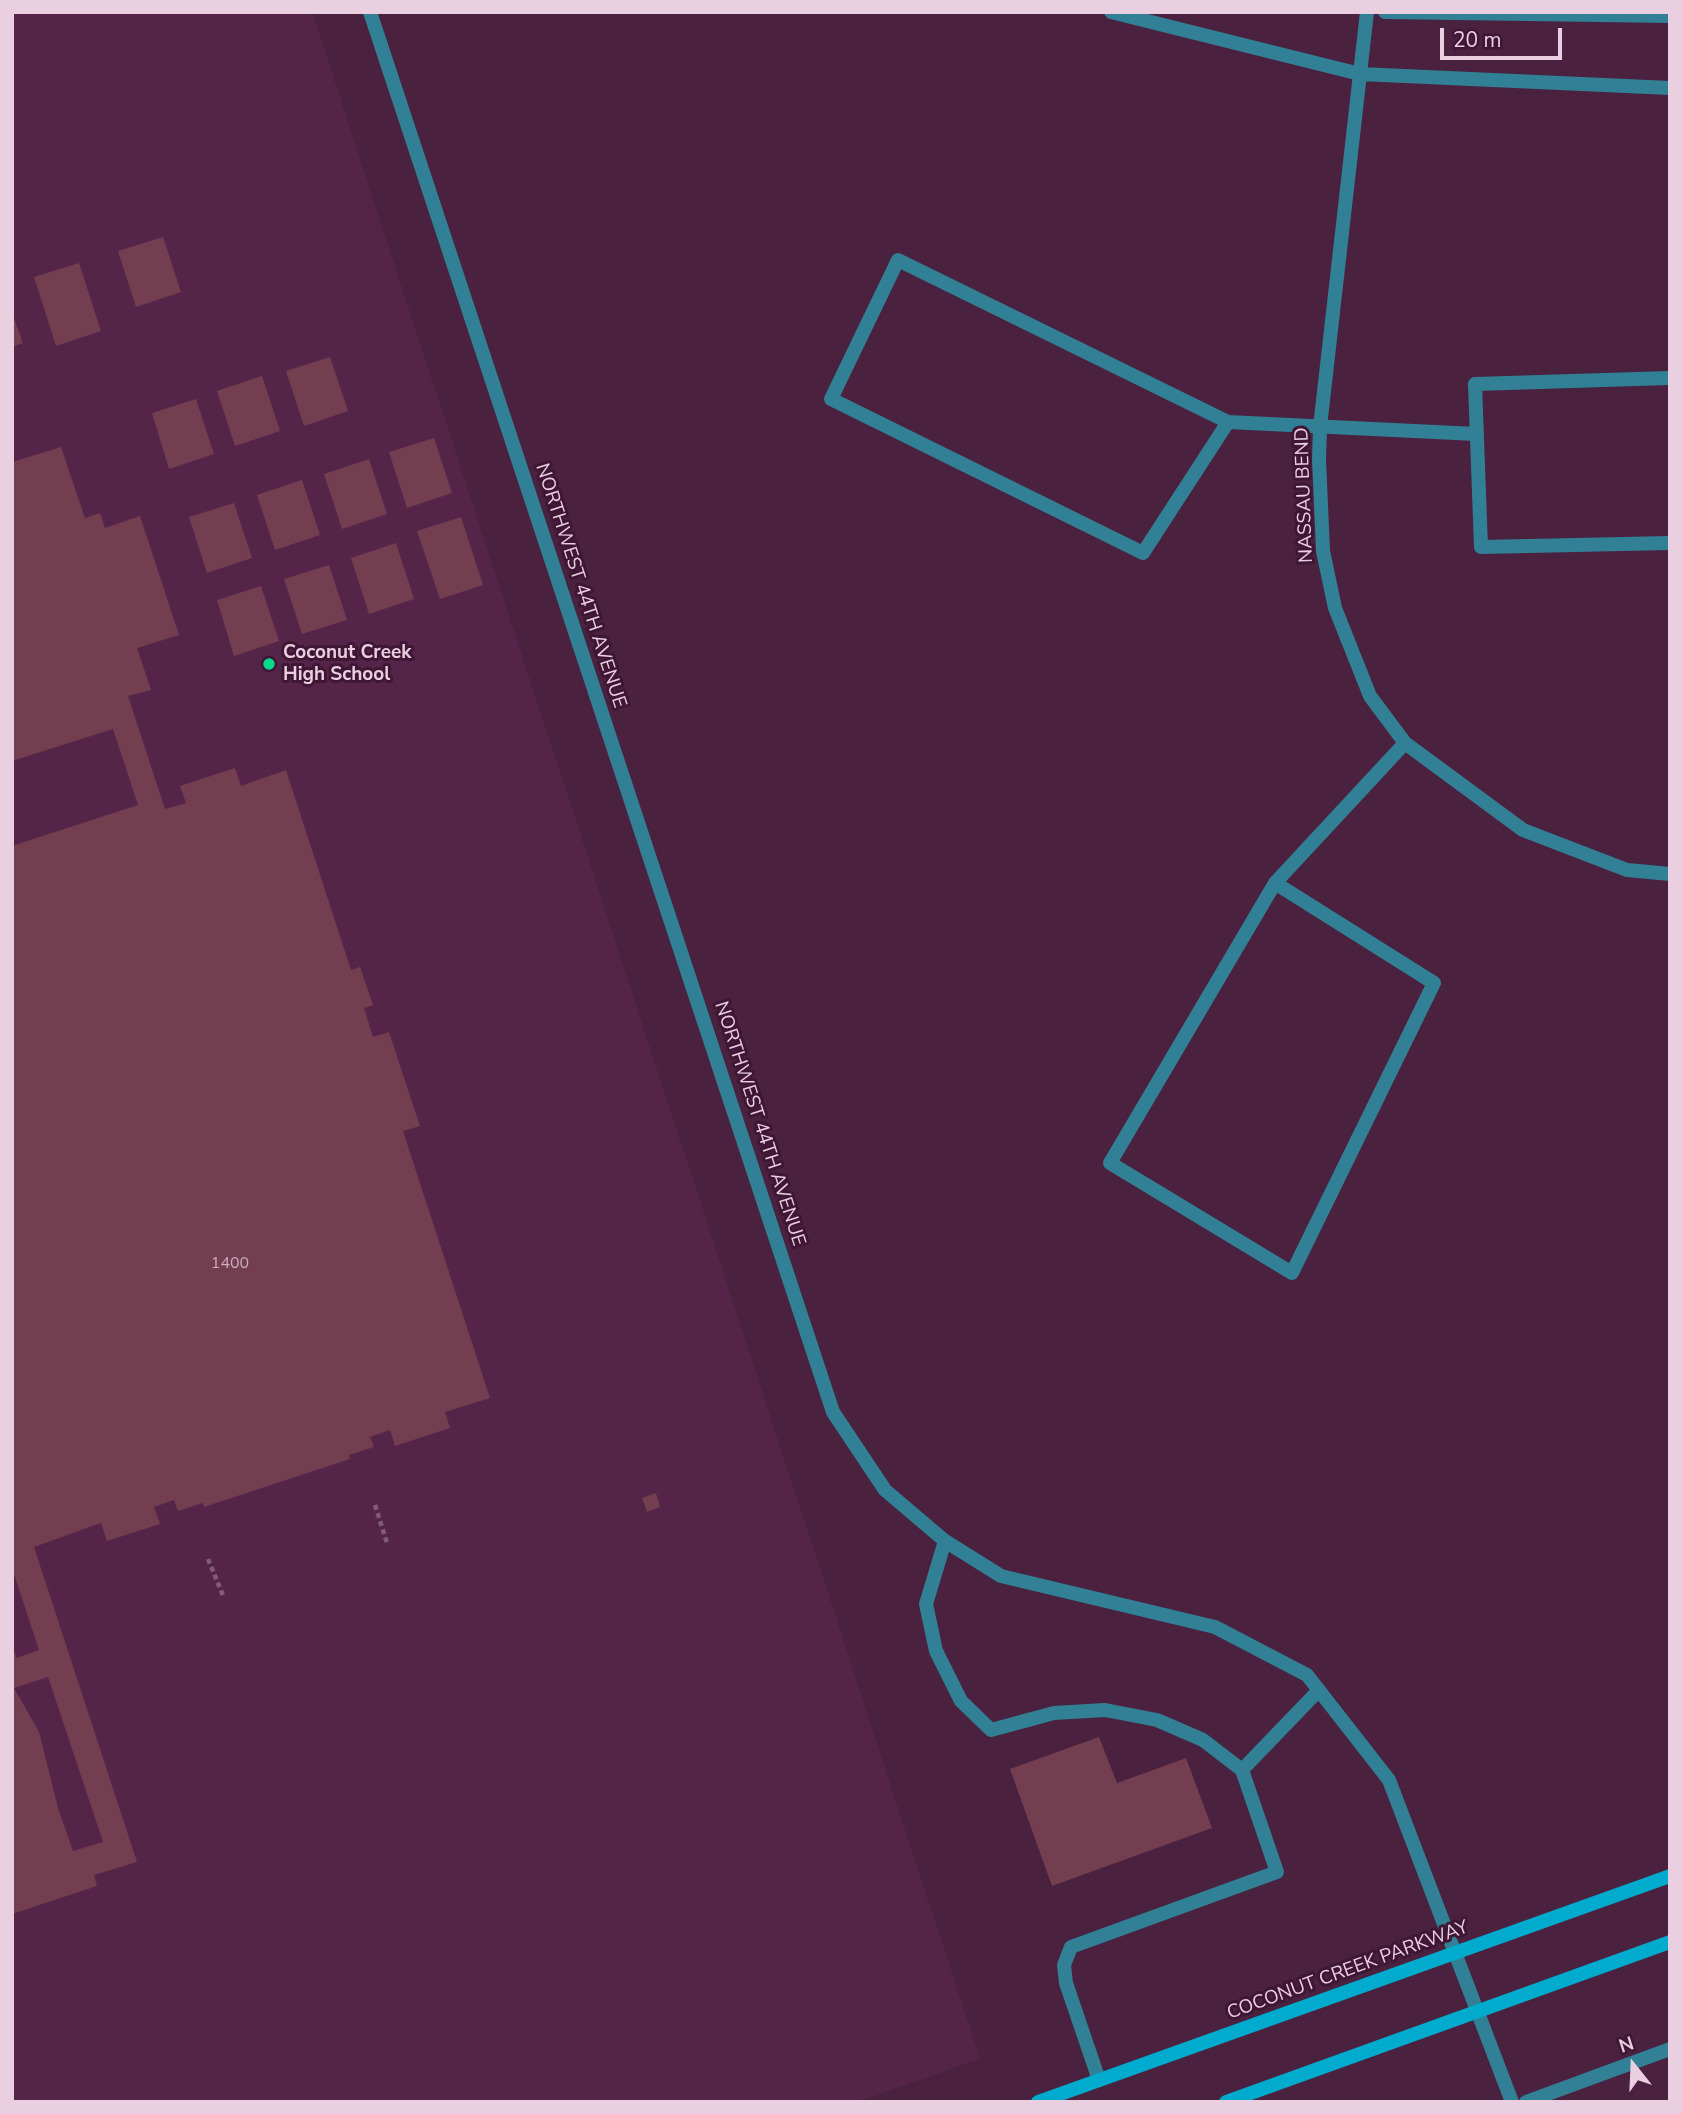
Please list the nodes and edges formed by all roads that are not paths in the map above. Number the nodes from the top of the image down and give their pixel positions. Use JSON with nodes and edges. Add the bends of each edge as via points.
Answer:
{"nodes":[{"id":1,"x":370,"y":12,"type":"edge"},
{"id":2,"x":1111,"y":12,"type":"edge"},
{"id":3,"x":1367,"y":12,"type":"edge"},
{"id":4,"x":1385,"y":12,"type":"edge"},
{"id":5,"x":1670,"y":16,"type":"edge"},
{"id":6,"x":1360,"y":75,"type":"junction"},
{"id":7,"x":1670,"y":88,"type":"edge"},
{"id":8,"x":1670,"y":378,"type":"edge"},
{"id":9,"x":1228,"y":422,"type":"junction"},
{"id":10,"x":1320,"y":427,"type":"junction"},
{"id":11,"x":1476,"y":433,"type":"junction"},
{"id":12,"x":1670,"y":543,"type":"edge"},
{"id":13,"x":1405,"y":743,"type":"junction"},
{"id":14,"x":1670,"y":874,"type":"edge"},
{"id":15,"x":1275,"y":883,"type":"junction"},
{"id":16,"x":945,"y":1541,"type":"junction"},
{"id":17,"x":1319,"y":1690,"type":"junction"},
{"id":18,"x":1242,"y":1770,"type":"junction"},
{"id":19,"x":1670,"y":1876,"type":"edge"},
{"id":20,"x":1670,"y":1942,"type":"edge"},
{"id":21,"x":1457,"y":1952,"type":"junction"},
{"id":22,"x":1478,"y":2011,"type":"junction"},
{"id":23,"x":1670,"y":2049,"type":"edge"},
{"id":24,"x":1099,"y":2080,"type":"junction"},
{"id":25,"x":1038,"y":2102,"type":"edge"},
{"id":26,"x":1226,"y":2102,"type":"edge"},
{"id":27,"x":1512,"y":2102,"type":"edge"},
{"id":28,"x":1525,"y":2102,"type":"edge"}],
"edges":[{"from":1,"to":16,"type":"street","name":"NORTHWEST 44TH AVENUE","via":[[833,1412],[885,1490]]},
{"from":2,"to":6,"type":"street"},
{"from":3,"to":6,"type":"street","name":"NASSAU BEND"},
{"from":4,"to":5,"type":"street"},
{"from":6,"to":7,"type":"street"},
{"from":6,"to":10,"type":"street","name":"NASSAU BEND"},
{"from":8,"to":11,"type":"street","via":[[1475,384]]},
{"from":9,"to":9,"type":"street","via":[[1143,553],[831,399],[898,260]]},
{"from":9,"to":10,"type":"street"},
{"from":10,"to":11,"type":"street"},
{"from":10,"to":13,"type":"street","name":"NASSAU BEND","via":[[1323,551],[1335,608],[1370,696]]},
{"from":11,"to":12,"type":"street","via":[[1481,547]]},
{"from":13,"to":14,"type":"street","name":"NASSAU BEND","via":[[1523,830],[1627,870]]},
{"from":13,"to":15,"type":"street"},
{"from":15,"to":15,"type":"street","via":[[1110,1163],[1292,1273],[1434,983]]},
{"from":16,"to":17,"type":"street","name":"NORTHWEST 44TH AVENUE","via":[[1001,1576],[1215,1627],[1307,1675]]},
{"from":16,"to":18,"type":"street","via":[[926,1604],[936,1651],[961,1701],[991,1730],[1054,1713],[1105,1710],[1157,1720],[1203,1740]]},
{"from":17,"to":18,"type":"street"},
{"from":17,"to":21,"type":"street","name":"NORTHWEST 44TH AVENUE","via":[[1389,1780]]},
{"from":18,"to":24,"type":"street","via":[[1277,1872],[1071,1947],[1064,1965],[1066,1983]]},
{"from":19,"to":21,"type":"main road","name":"COCONUT CREEK PARKWAY"},
{"from":20,"to":22,"type":"main road"},
{"from":21,"to":22,"type":"street","name":"NORTHWEST 44TH AVENUE"},
{"from":21,"to":24,"type":"main road","name":"COCONUT CREEK PARKWAY"},
{"from":22,"to":26,"type":"main road"},
{"from":22,"to":27,"type":"street","name":"NORTHWEST 44TH AVENUE"},
{"from":23,"to":28,"type":"street"},
{"from":24,"to":25,"type":"main road","name":"COCONUT CREEK PARKWAY"}]}
